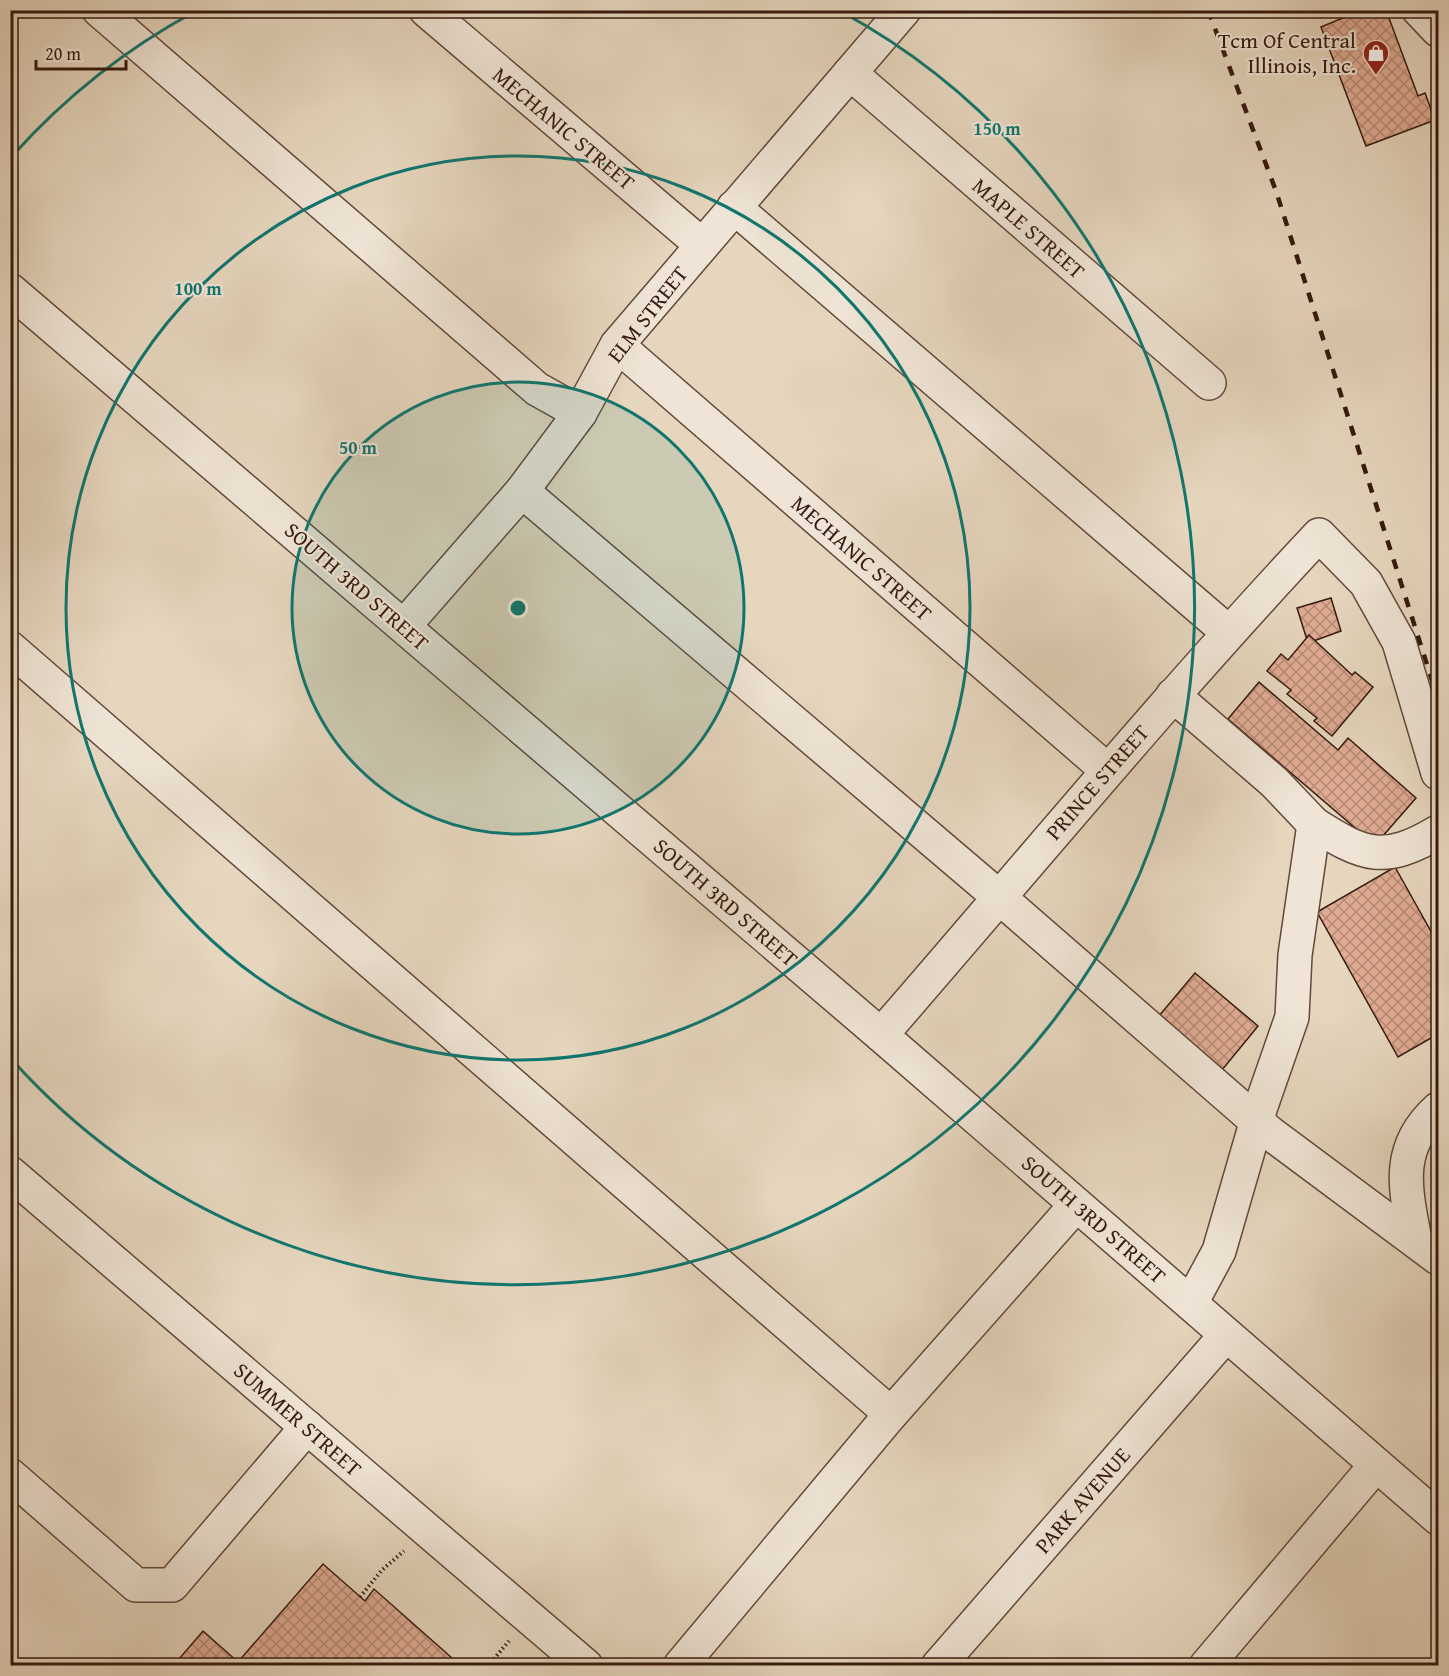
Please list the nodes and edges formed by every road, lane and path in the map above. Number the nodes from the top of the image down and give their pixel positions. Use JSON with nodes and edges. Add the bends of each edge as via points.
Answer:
{"nodes":[{"id":1,"x":99,"y":10,"type":"edge"},
{"id":2,"x":426,"y":10,"type":"edge"},
{"id":3,"x":904,"y":10,"type":"edge"},
{"id":4,"x":1419,"y":10,"type":"edge"},
{"id":5,"x":1438,"y":30,"type":"edge"},
{"id":6,"x":850,"y":73,"type":"junction"},
{"id":7,"x":734,"y":207,"type":"junction"},
{"id":8,"x":702,"y":245,"type":"junction"},
{"id":9,"x":10,"y":290,"type":"edge"},
{"id":10,"x":617,"y":345,"type":"junction"},
{"id":11,"x":1209,"y":382,"type":"dead end"},
{"id":12,"x":580,"y":413,"type":"junction"},
{"id":13,"x":522,"y":491,"type":"junction"},
{"id":14,"x":404,"y":626,"type":"junction"},
{"id":15,"x":1228,"y":632,"type":"junction"},
{"id":16,"x":10,"y":648,"type":"edge"},
{"id":17,"x":1173,"y":695,"type":"junction"},
{"id":18,"x":1107,"y":770,"type":"junction"},
{"id":19,"x":1438,"y":773,"type":"edge"},
{"id":20,"x":1314,"y":824,"type":"junction"},
{"id":21,"x":1438,"y":832,"type":"edge"},
{"id":22,"x":999,"y":897,"type":"junction"},
{"id":23,"x":881,"y":1035,"type":"junction"},
{"id":24,"x":1438,"y":1109,"type":"edge"},
{"id":25,"x":1257,"y":1122,"type":"junction"},
{"id":26,"x":10,"y":1173,"type":"edge"},
{"id":27,"x":1076,"y":1204,"type":"junction"},
{"id":28,"x":1427,"y":1249,"type":"edge"},
{"id":29,"x":1191,"y":1303,"type":"junction"},
{"id":30,"x":1226,"y":1335,"type":"junction"},
{"id":31,"x":891,"y":1414,"type":"junction"},
{"id":32,"x":307,"y":1427,"type":"junction"},
{"id":33,"x":1376,"y":1465,"type":"junction"},
{"id":34,"x":10,"y":1475,"type":"edge"},
{"id":35,"x":1438,"y":1518,"type":"edge"},
{"id":36,"x":410,"y":1544,"type":"dead end"},
{"id":37,"x":360,"y":1597,"type":"dead end"},
{"id":38,"x":515,"y":1633,"type":"dead end"},
{"id":39,"x":488,"y":1665,"type":"edge"},
{"id":40,"x":585,"y":1665,"type":"edge"},
{"id":41,"x":680,"y":1665,"type":"edge"},
{"id":42,"x":938,"y":1665,"type":"edge"},
{"id":43,"x":1206,"y":1665,"type":"edge"}],
"edges":[{"from":1,"to":12,"type":"street","via":[[537,389]]},
{"from":2,"to":8,"type":"street","name":"MECHANIC STREET"},
{"from":3,"to":6,"type":"street","name":"ELM STREET"},
{"from":4,"to":5,"type":"street"},
{"from":6,"to":7,"type":"street","name":"ELM STREET"},
{"from":6,"to":11,"type":"street","name":"MAPLE STREET"},
{"from":7,"to":8,"type":"street","name":"ELM STREET"},
{"from":7,"to":15,"type":"street"},
{"from":8,"to":10,"type":"street","name":"ELM STREET"},
{"from":9,"to":14,"type":"street","name":"SOUTH 3RD STREET"},
{"from":10,"to":12,"type":"street","name":"ELM STREET"},
{"from":10,"to":18,"type":"street","name":"MECHANIC STREET"},
{"from":12,"to":13,"type":"street","name":"ELM STREET"},
{"from":13,"to":14,"type":"street","name":"ELM STREET"},
{"from":13,"to":22,"type":"street"},
{"from":14,"to":23,"type":"street","name":"SOUTH 3RD STREET"},
{"from":15,"to":17,"type":"street","name":"PRINCE STREET"},
{"from":15,"to":19,"type":"street","name":"PRINCE STREET","via":[[1319,535],[1366,583],[1399,642]]},
{"from":16,"to":31,"type":"street"},
{"from":17,"to":18,"type":"street","name":"PRINCE STREET"},
{"from":17,"to":20,"type":"street","via":[[1274,782]]},
{"from":18,"to":22,"type":"street","name":"PRINCE STREET"},
{"from":20,"to":21,"type":"street","via":[[1350,847],[1378,854],[1416,845]]},
{"from":20,"to":25,"type":"street","via":[[1295,955],[1292,1017]]},
{"from":22,"to":23,"type":"street","name":"PRINCE STREET"},
{"from":22,"to":25,"type":"street"},
{"from":23,"to":27,"type":"street","name":"SOUTH 3RD STREET"},
{"from":24,"to":28,"type":"street","via":[[1422,1124],[1408,1153],[1406,1192]]},
{"from":25,"to":28,"type":"street"},
{"from":25,"to":29,"type":"street","via":[[1219,1251]]},
{"from":26,"to":32,"type":"street","name":"SUMMER STREET"},
{"from":27,"to":29,"type":"street","name":"SOUTH 3RD STREET"},
{"from":27,"to":31,"type":"street"},
{"from":29,"to":30,"type":"street","name":"SOUTH 3RD STREET"},
{"from":30,"to":33,"type":"street","name":"SOUTH 3RD STREET"},
{"from":30,"to":42,"type":"street","name":"PARK AVENUE"},
{"from":31,"to":41,"type":"street"},
{"from":32,"to":34,"type":"street","via":[[172,1585],[136,1585]]},
{"from":32,"to":40,"type":"street","name":"SUMMER STREET"},
{"from":33,"to":35,"type":"street","name":"SOUTH 3RD STREET"},
{"from":33,"to":43,"type":"street"},
{"from":36,"to":37,"type":"path"},
{"from":38,"to":39,"type":"path"}]}
